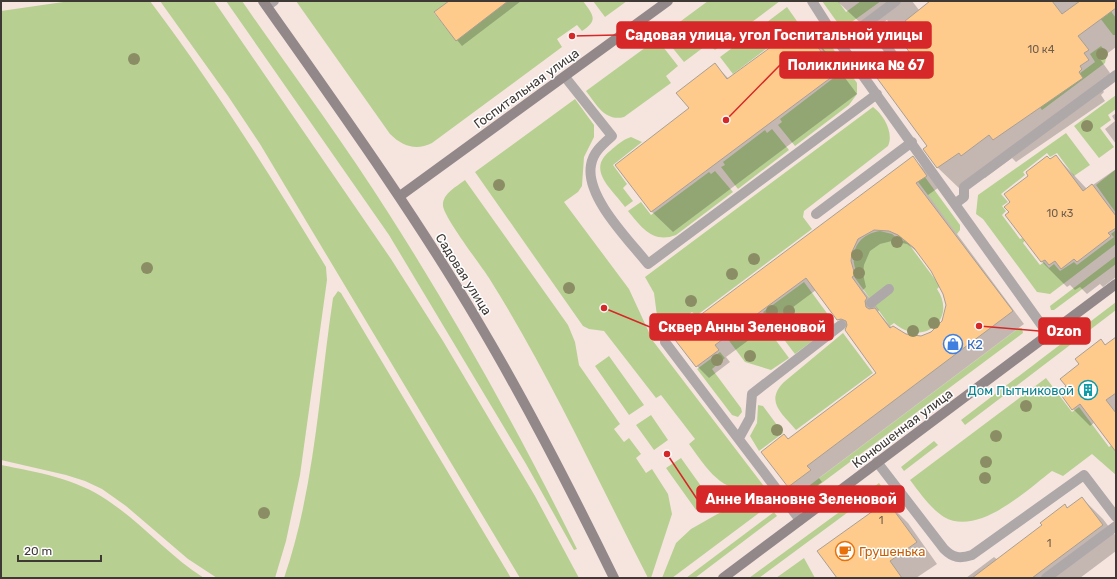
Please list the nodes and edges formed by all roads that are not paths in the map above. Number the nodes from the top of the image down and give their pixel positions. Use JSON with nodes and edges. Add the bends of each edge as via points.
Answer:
{"nodes":[{"id":1,"x":668,"y":1,"type":"edge"},
{"id":2,"x":812,"y":1,"type":"edge"},
{"id":3,"x":896,"y":1,"type":"edge"},
{"id":4,"x":268,"y":2,"type":"edge"},
{"id":5,"x":868,"y":22,"type":"junction"},
{"id":6,"x":840,"y":43,"type":"junction"},
{"id":7,"x":898,"y":62,"type":"dead end"},
{"id":8,"x":1116,"y":75,"type":"edge"},
{"id":9,"x":565,"y":76,"type":"junction"},
{"id":10,"x":877,"y":94,"type":"junction"},
{"id":11,"x":912,"y":142,"type":"junction"},
{"id":12,"x":400,"y":196,"type":"junction"},
{"id":13,"x":956,"y":203,"type":"junction"},
{"id":14,"x":816,"y":214,"type":"dead end"},
{"id":15,"x":1116,"y":284,"type":"edge"},
{"id":16,"x":889,"y":289,"type":"dead end"},
{"id":17,"x":871,"y":303,"type":"dead end"},
{"id":18,"x":841,"y":325,"type":"dead end"},
{"id":19,"x":1048,"y":334,"type":"junction"},
{"id":20,"x":665,"y":342,"type":"dead end"},
{"id":21,"x":739,"y":438,"type":"junction"},
{"id":22,"x":877,"y":462,"type":"junction"},
{"id":23,"x":1116,"y":517,"type":"edge"},
{"id":24,"x":800,"y":520,"type":"junction"},
{"id":25,"x":1116,"y":526,"type":"edge"},
{"id":26,"x":614,"y":578,"type":"edge"},
{"id":27,"x":723,"y":578,"type":"edge"},
{"id":28,"x":1046,"y":578,"type":"edge"}],
"edges":[{"from":1,"to":9,"type":"street","name":"Госпитальная улица"},
{"from":2,"to":6,"type":"lane"},
{"from":3,"to":5,"type":"lane"},
{"from":4,"to":12,"type":"street","name":"Садовая улица"},
{"from":5,"to":6,"type":"lane"},
{"from":5,"to":7,"type":"lane"},
{"from":6,"to":10,"type":"lane"},
{"from":8,"to":13,"type":"lane","via":[[964,187],[964,197]]},
{"from":9,"to":10,"type":"lane","via":[[612,136],[593,158],[591,170],[594,187],[606,211],[648,264]]},
{"from":9,"to":12,"type":"street","name":"Госпитальная улица"},
{"from":10,"to":11,"type":"lane"},
{"from":11,"to":13,"type":"lane"},
{"from":11,"to":14,"type":"lane"},
{"from":12,"to":26,"type":"street","name":"Садовая улица","via":[[478,320],[539,428]]},
{"from":13,"to":19,"type":"lane","via":[[971,229]]},
{"from":15,"to":19,"type":"street","name":"Конюшенная улица"},
{"from":16,"to":17,"type":"lane"},
{"from":18,"to":21,"type":"lane","via":[[752,394],[750,418]]},
{"from":19,"to":22,"type":"street","name":"Конюшенная улица"},
{"from":20,"to":21,"type":"lane"},
{"from":21,"to":24,"type":"lane"},
{"from":22,"to":23,"type":"lane","via":[[944,549],[954,557],[972,556],[1084,475]]},
{"from":22,"to":24,"type":"street","name":"Конюшенная улица"},
{"from":24,"to":27,"type":"street","name":"Конюшенная улица"},
{"from":25,"to":28,"type":"lane"}]}
